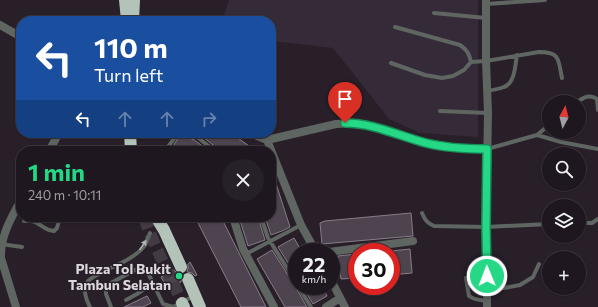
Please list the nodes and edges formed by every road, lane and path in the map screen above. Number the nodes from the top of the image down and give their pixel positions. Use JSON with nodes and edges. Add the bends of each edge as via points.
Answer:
{"nodes":[{"id":1,"x":125,"y":0,"type":"edge"},
{"id":2,"x":134,"y":0,"type":"edge"},
{"id":3,"x":545,"y":0,"type":"edge"},
{"id":4,"x":486,"y":2,"type":"edge"},
{"id":5,"x":434,"y":13,"type":"dead end"},
{"id":6,"x":127,"y":16,"type":"edge"},
{"id":7,"x":133,"y":16,"type":"edge"},
{"id":8,"x":486,"y":18,"type":"junction"},
{"id":9,"x":0,"y":25,"type":"edge"},
{"id":10,"x":395,"y":27,"type":"dead end"},
{"id":11,"x":16,"y":34,"type":"edge"},
{"id":12,"x":517,"y":56,"type":"junction"},
{"id":13,"x":486,"y":61,"type":"junction"},
{"id":14,"x":471,"y":62,"type":"junction"},
{"id":15,"x":391,"y":63,"type":"dead end"},
{"id":16,"x":562,"y":78,"type":"dead end"},
{"id":17,"x":487,"y":91,"type":"junction"},
{"id":18,"x":586,"y":97,"type":"edge"},
{"id":19,"x":598,"y":110,"type":"edge"},
{"id":20,"x":440,"y":111,"type":"dead end"},
{"id":21,"x":488,"y":113,"type":"junction"},
{"id":22,"x":542,"y":131,"type":"edge"},
{"id":23,"x":537,"y":135,"type":"junction"},
{"id":24,"x":198,"y":138,"type":"edge"},
{"id":25,"x":262,"y":138,"type":"edge"},
{"id":26,"x":276,"y":138,"type":"edge"},
{"id":27,"x":276,"y":138,"type":"edge"},
{"id":28,"x":267,"y":140,"type":"junction"},
{"id":29,"x":209,"y":146,"type":"edge"},
{"id":30,"x":269,"y":146,"type":"edge"},
{"id":31,"x":487,"y":149,"type":"junction"},
{"id":32,"x":598,"y":149,"type":"edge"},
{"id":33,"x":276,"y":162,"type":"edge"},
{"id":34,"x":16,"y":209,"type":"edge"},
{"id":35,"x":422,"y":213,"type":"dead end"},
{"id":36,"x":598,"y":219,"type":"edge"},
{"id":37,"x":37,"y":222,"type":"edge"},
{"id":38,"x":59,"y":222,"type":"edge"},
{"id":39,"x":159,"y":222,"type":"edge"},
{"id":40,"x":235,"y":222,"type":"edge"},
{"id":41,"x":263,"y":222,"type":"edge"},
{"id":42,"x":586,"y":223,"type":"edge"},
{"id":43,"x":542,"y":224,"type":"edge"},
{"id":44,"x":301,"y":225,"type":"junction"},
{"id":45,"x":486,"y":227,"type":"junction"},
{"id":46,"x":150,"y":233,"type":"dead end"},
{"id":47,"x":270,"y":241,"type":"junction"},
{"id":48,"x":413,"y":241,"type":"dead end"},
{"id":49,"x":311,"y":243,"type":"edge"},
{"id":50,"x":1,"y":244,"type":"junction"},
{"id":51,"x":22,"y":247,"type":"dead end"},
{"id":52,"x":340,"y":251,"type":"edge"},
{"id":53,"x":246,"y":254,"type":"junction"},
{"id":54,"x":539,"y":264,"type":"dead end"},
{"id":55,"x":181,"y":267,"type":"dead end"},
{"id":56,"x":288,"y":270,"type":"edge"},
{"id":57,"x":466,"y":278,"type":"dead end"},
{"id":58,"x":188,"y":279,"type":"dead end"},
{"id":59,"x":153,"y":283,"type":"junction"},
{"id":60,"x":487,"y":286,"type":"junction"},
{"id":61,"x":303,"y":295,"type":"edge"},
{"id":62,"x":338,"y":295,"type":"edge"},
{"id":63,"x":340,"y":298,"type":"junction"},
{"id":64,"x":126,"y":300,"type":"dead end"},
{"id":65,"x":197,"y":302,"type":"edge"},
{"id":66,"x":487,"y":304,"type":"edge"},
{"id":67,"x":183,"y":305,"type":"edge"},
{"id":68,"x":16,"y":307,"type":"edge"},
{"id":69,"x":90,"y":307,"type":"edge"},
{"id":70,"x":111,"y":307,"type":"edge"},
{"id":71,"x":274,"y":307,"type":"edge"},
{"id":72,"x":311,"y":307,"type":"edge"},
{"id":73,"x":326,"y":307,"type":"edge"},
{"id":74,"x":345,"y":307,"type":"edge"}],
"edges":[{"from":1,"to":6,"type":"highway"},
{"from":2,"to":7,"type":"highway"},
{"from":3,"to":4,"type":"lane"},
{"from":4,"to":8,"type":"street"},
{"from":5,"to":8,"type":"lane"},
{"from":8,"to":13,"type":"street"},
{"from":9,"to":11,"type":"street"},
{"from":10,"to":14,"type":"lane","via":[[460,45],[470,54]]},
{"from":12,"to":13,"type":"lane"},
{"from":12,"to":16,"type":"lane","via":[[539,52],[552,54],[558,58]]},
{"from":12,"to":17,"type":"lane","via":[[509,84]]},
{"from":13,"to":14,"type":"lane"},
{"from":13,"to":17,"type":"street"},
{"from":14,"to":15,"type":"lane","via":[[464,70],[442,78]]},
{"from":17,"to":21,"type":"street"},
{"from":18,"to":19,"type":"lane","via":[[597,98]]},
{"from":20,"to":21,"type":"lane"},
{"from":21,"to":31,"type":"street"},
{"from":22,"to":23,"type":"lane"},
{"from":23,"to":31,"type":"lane"},
{"from":23,"to":32,"type":"lane"},
{"from":24,"to":29,"type":"lane"},
{"from":25,"to":28,"type":"street"},
{"from":26,"to":31,"type":"street","via":[[336,124],[354,123],[426,143],[456,148]]},
{"from":27,"to":28,"type":"street"},
{"from":28,"to":30,"type":"street"},
{"from":31,"to":45,"type":"street"},
{"from":33,"to":44,"type":"street"},
{"from":34,"to":50,"type":"street"},
{"from":35,"to":45,"type":"lane","via":[[426,221],[434,226]]},
{"from":36,"to":42,"type":"lane"},
{"from":37,"to":38,"type":"lane","via":[[54,231]]},
{"from":39,"to":55,"type":"highway"},
{"from":40,"to":53,"type":"street"},
{"from":41,"to":47,"type":"lane"},
{"from":43,"to":45,"type":"lane"},
{"from":44,"to":47,"type":"lane"},
{"from":44,"to":49,"type":"street"},
{"from":45,"to":60,"type":"street"},
{"from":69,"to":46,"type":"lane","one_way":true,"via":[[85,291],[88,281],[138,252]]},
{"from":47,"to":53,"type":"lane"},
{"from":47,"to":56,"type":"lane"},
{"from":48,"to":52,"type":"street"},
{"from":50,"to":51,"type":"lane"},
{"from":50,"to":68,"type":"street","via":[[1,258]]},
{"from":53,"to":71,"type":"street"},
{"from":54,"to":60,"type":"lane","via":[[533,277],[520,286]]},
{"from":57,"to":66,"type":"lane","via":[[471,298]]},
{"from":58,"to":65,"type":"highway"},
{"from":59,"to":64,"type":"lane"},
{"from":59,"to":67,"type":"lane","via":[[163,304],[173,307]]},
{"from":59,"to":70,"type":"lane","via":[[146,271],[140,269],[109,284],[106,294]]},
{"from":60,"to":66,"type":"street"},
{"from":61,"to":72,"type":"lane"},
{"from":62,"to":63,"type":"street"},
{"from":63,"to":73,"type":"street"},
{"from":63,"to":74,"type":"street"},
{"from":65,"to":67,"type":"lane"}]}
